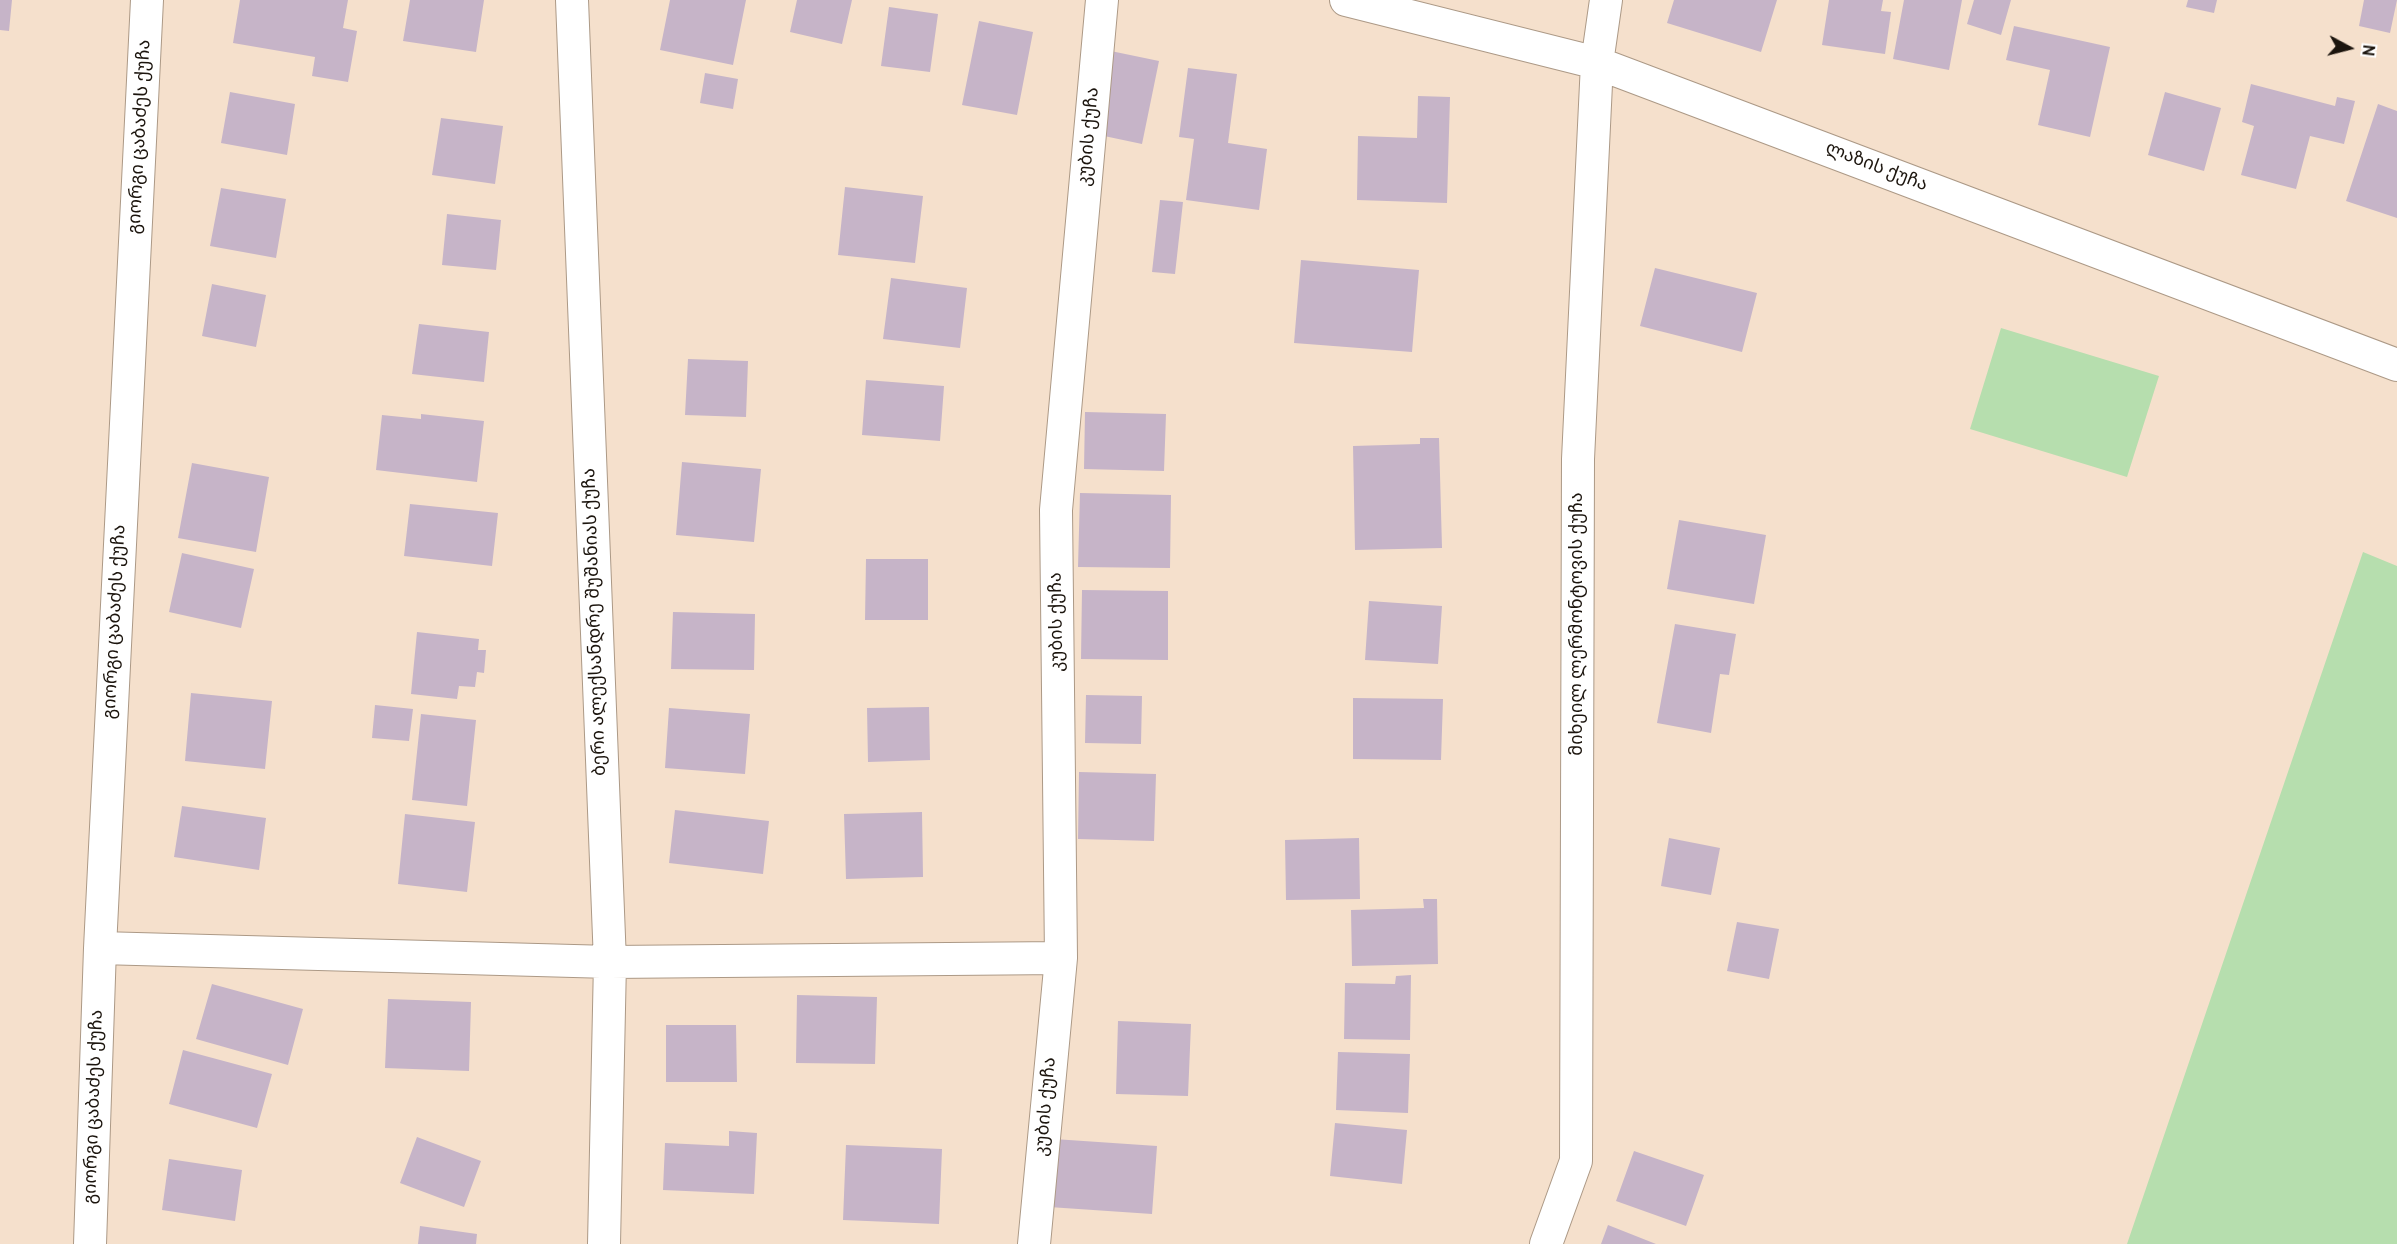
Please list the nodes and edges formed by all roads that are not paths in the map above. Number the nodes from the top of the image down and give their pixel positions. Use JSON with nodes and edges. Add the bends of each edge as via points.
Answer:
{"nodes":[{"id":1,"x":147,"y":0,"type":"edge"},
{"id":2,"x":572,"y":0,"type":"edge"},
{"id":3,"x":1102,"y":0,"type":"edge"},
{"id":4,"x":1346,"y":0,"type":"edge"},
{"id":5,"x":1606,"y":0,"type":"edge"},
{"id":6,"x":1597,"y":63,"type":"junction"},
{"id":7,"x":2397,"y":364,"type":"edge"},
{"id":8,"x":100,"y":948,"type":"junction"},
{"id":9,"x":1061,"y":958,"type":"junction"},
{"id":10,"x":610,"y":962,"type":"junction"},
{"id":11,"x":90,"y":1244,"type":"edge"},
{"id":12,"x":604,"y":1244,"type":"edge"},
{"id":13,"x":1034,"y":1244,"type":"edge"},
{"id":14,"x":1546,"y":1244,"type":"edge"}],
"edges":[{"from":1,"to":8,"type":"street","name":"გიორგი ცაბაძეს ქუჩა"},
{"from":2,"to":10,"type":"street","name":"ბერი ალექსანდრე შუშანიას ქუჩა"},
{"from":3,"to":9,"type":"street","name":"კუბის ქუჩა","via":[[1056,510]]},
{"from":4,"to":6,"type":"street","name":"ლაზის ქუჩა"},
{"from":5,"to":6,"type":"street","name":"მიხეილ ლერმონტოვის ქუჩა"},
{"from":6,"to":7,"type":"street","name":"ლაზის ქუჩა"},
{"from":6,"to":14,"type":"street","name":"მიხეილ ლერმონტოვის ქუჩა","via":[[1578,459],[1576,1161]]},
{"from":8,"to":10,"type":"street"},
{"from":8,"to":11,"type":"street","name":"გიორგი ცაბაძეს ქუჩა"},
{"from":9,"to":10,"type":"street"},
{"from":9,"to":13,"type":"street","name":"კუბის ქუჩა"},
{"from":10,"to":12,"type":"street","name":"ბერი ალექსანდრე შუშანიას ქუჩა"}]}
